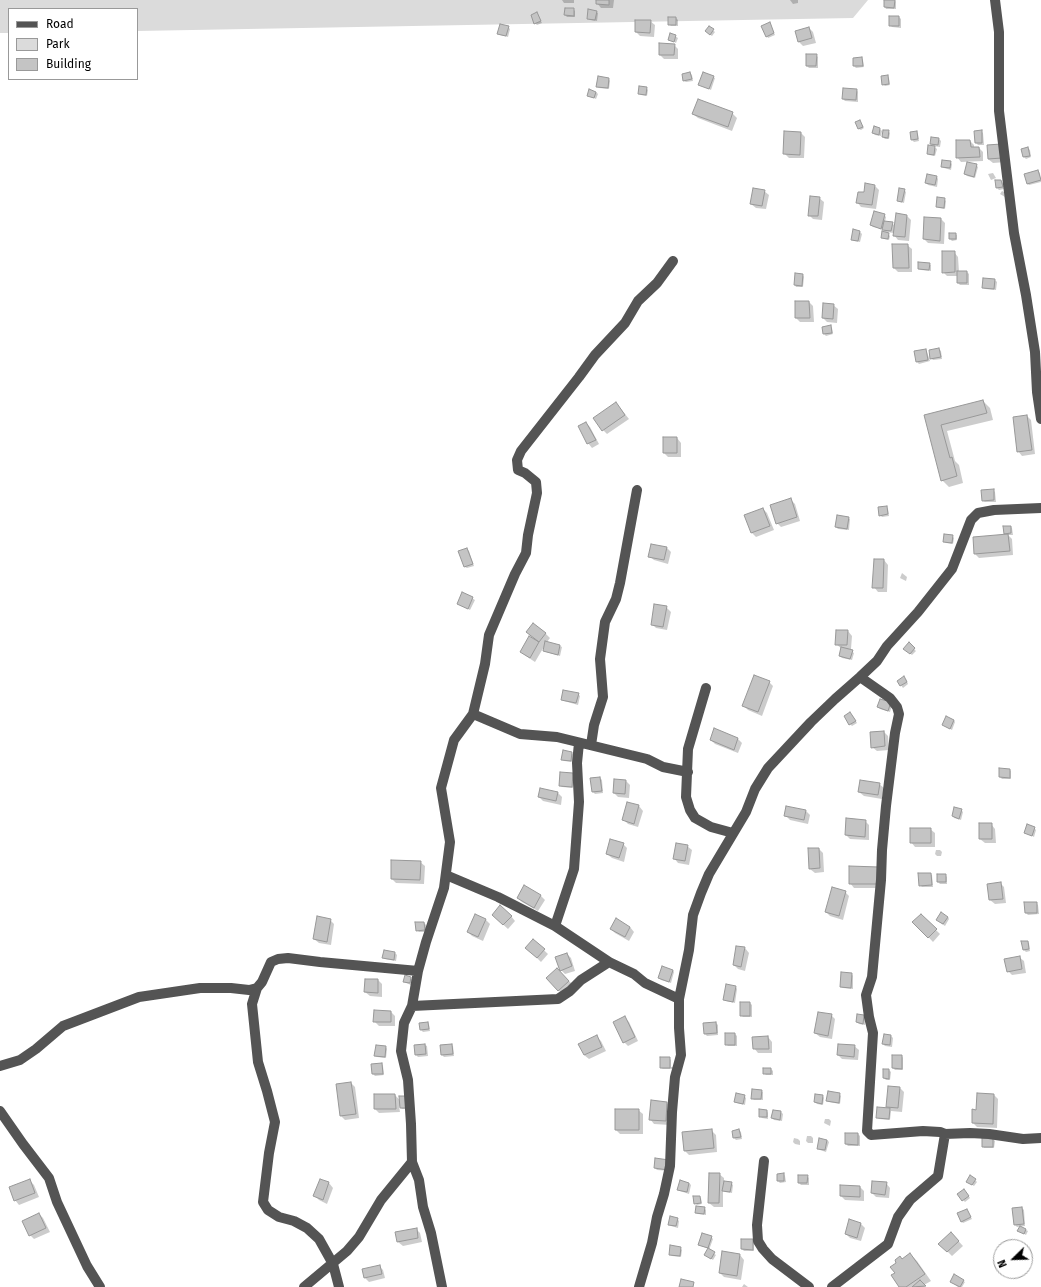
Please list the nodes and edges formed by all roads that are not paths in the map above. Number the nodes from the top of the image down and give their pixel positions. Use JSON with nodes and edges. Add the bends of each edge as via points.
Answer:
{"nodes":[{"id":1,"x":995,"y":0,"type":"edge"},
{"id":2,"x":673,"y":262,"type":"dead end"},
{"id":3,"x":1041,"y":419,"type":"edge"},
{"id":4,"x":638,"y":490,"type":"dead end"},
{"id":5,"x":1041,"y":508,"type":"edge"},
{"id":6,"x":860,"y":678,"type":"junction"},
{"id":7,"x":706,"y":688,"type":"dead end"},
{"id":8,"x":473,"y":714,"type":"junction"},
{"id":9,"x":580,"y":744,"type":"junction"},
{"id":10,"x":591,"y":745,"type":"junction"},
{"id":11,"x":688,"y":772,"type":"junction"},
{"id":12,"x":733,"y":833,"type":"junction"},
{"id":13,"x":446,"y":875,"type":"junction"},
{"id":14,"x":555,"y":926,"type":"junction"},
{"id":15,"x":609,"y":962,"type":"junction"},
{"id":16,"x":418,"y":971,"type":"junction"},
{"id":17,"x":257,"y":988,"type":"junction"},
{"id":18,"x":679,"y":999,"type":"junction"},
{"id":19,"x":412,"y":1006,"type":"junction"},
{"id":20,"x":0,"y":1066,"type":"edge"},
{"id":21,"x":0,"y":1111,"type":"edge"},
{"id":22,"x":945,"y":1134,"type":"junction"},
{"id":23,"x":1041,"y":1138,"type":"edge"},
{"id":24,"x":764,"y":1161,"type":"dead end"},
{"id":25,"x":412,"y":1162,"type":"junction"},
{"id":26,"x":333,"y":1264,"type":"junction"},
{"id":27,"x":100,"y":1287,"type":"edge"},
{"id":28,"x":304,"y":1287,"type":"edge"},
{"id":29,"x":339,"y":1287,"type":"edge"},
{"id":30,"x":442,"y":1287,"type":"edge"},
{"id":31,"x":639,"y":1287,"type":"edge"},
{"id":32,"x":809,"y":1287,"type":"edge"},
{"id":33,"x":832,"y":1287,"type":"edge"}],
"edges":[{"from":1,"to":3,"type":"street","via":[[999,32],[999,111],[1014,233],[1035,352]]},
{"from":2,"to":8,"type":"street","via":[[657,283],[638,301],[625,323],[595,355],[521,451],[517,460],[518,470],[536,482],[537,493],[526,552],[489,635]]},
{"from":4,"to":10,"type":"street","via":[[616,599],[605,622],[600,659],[603,697]]},
{"from":5,"to":6,"type":"street","via":[[978,513],[971,520],[952,569],[877,661]]},
{"from":6,"to":12,"type":"street","via":[[835,698],[768,768]]},
{"from":6,"to":22,"type":"street","via":[[890,698],[899,714],[886,806],[872,977],[866,995],[873,1033],[866,1131],[871,1135],[923,1131]]},
{"from":7,"to":11,"type":"street","via":[[688,749]]},
{"from":8,"to":9,"type":"street","via":[[520,734],[556,737]]},
{"from":8,"to":13,"type":"street","via":[[454,740],[441,788],[450,842]]},
{"from":9,"to":10,"type":"street"},
{"from":9,"to":14,"type":"street","via":[[577,763],[579,802],[574,869]]},
{"from":10,"to":11,"type":"street"},
{"from":11,"to":12,"type":"street","via":[[686,797],[695,818],[711,828]]},
{"from":12,"to":18,"type":"street","via":[[709,874],[693,915]]},
{"from":13,"to":14,"type":"street","via":[[498,896]]},
{"from":13,"to":16,"type":"street"},
{"from":14,"to":15,"type":"street"},
{"from":15,"to":18,"type":"street"},
{"from":15,"to":19,"type":"street","via":[[558,999]]},
{"from":16,"to":17,"type":"street","via":[[278,959],[271,962]]},
{"from":16,"to":19,"type":"street"},
{"from":17,"to":20,"type":"street","via":[[200,988],[139,997],[63,1026],[20,1060]]},
{"from":17,"to":26,"type":"street","via":[[252,1004],[258,1062],[275,1122],[263,1202],[268,1210],[279,1217],[307,1228],[319,1239]]},
{"from":18,"to":31,"type":"street","via":[[680,1055],[675,1077],[670,1166]]},
{"from":19,"to":25,"type":"street","via":[[404,1023],[401,1051],[408,1080]]},
{"from":21,"to":27,"type":"street","via":[[49,1178],[77,1245]]},
{"from":22,"to":23,"type":"street","via":[[970,1133],[1023,1139]]},
{"from":22,"to":33,"type":"street","via":[[938,1176],[910,1200],[898,1217],[888,1244]]},
{"from":24,"to":32,"type":"street","via":[[757,1225],[758,1241],[772,1259]]},
{"from":25,"to":26,"type":"street","via":[[381,1200],[359,1237]]},
{"from":25,"to":30,"type":"street","via":[[419,1180]]},
{"from":26,"to":28,"type":"street"},
{"from":26,"to":29,"type":"street"}]}
